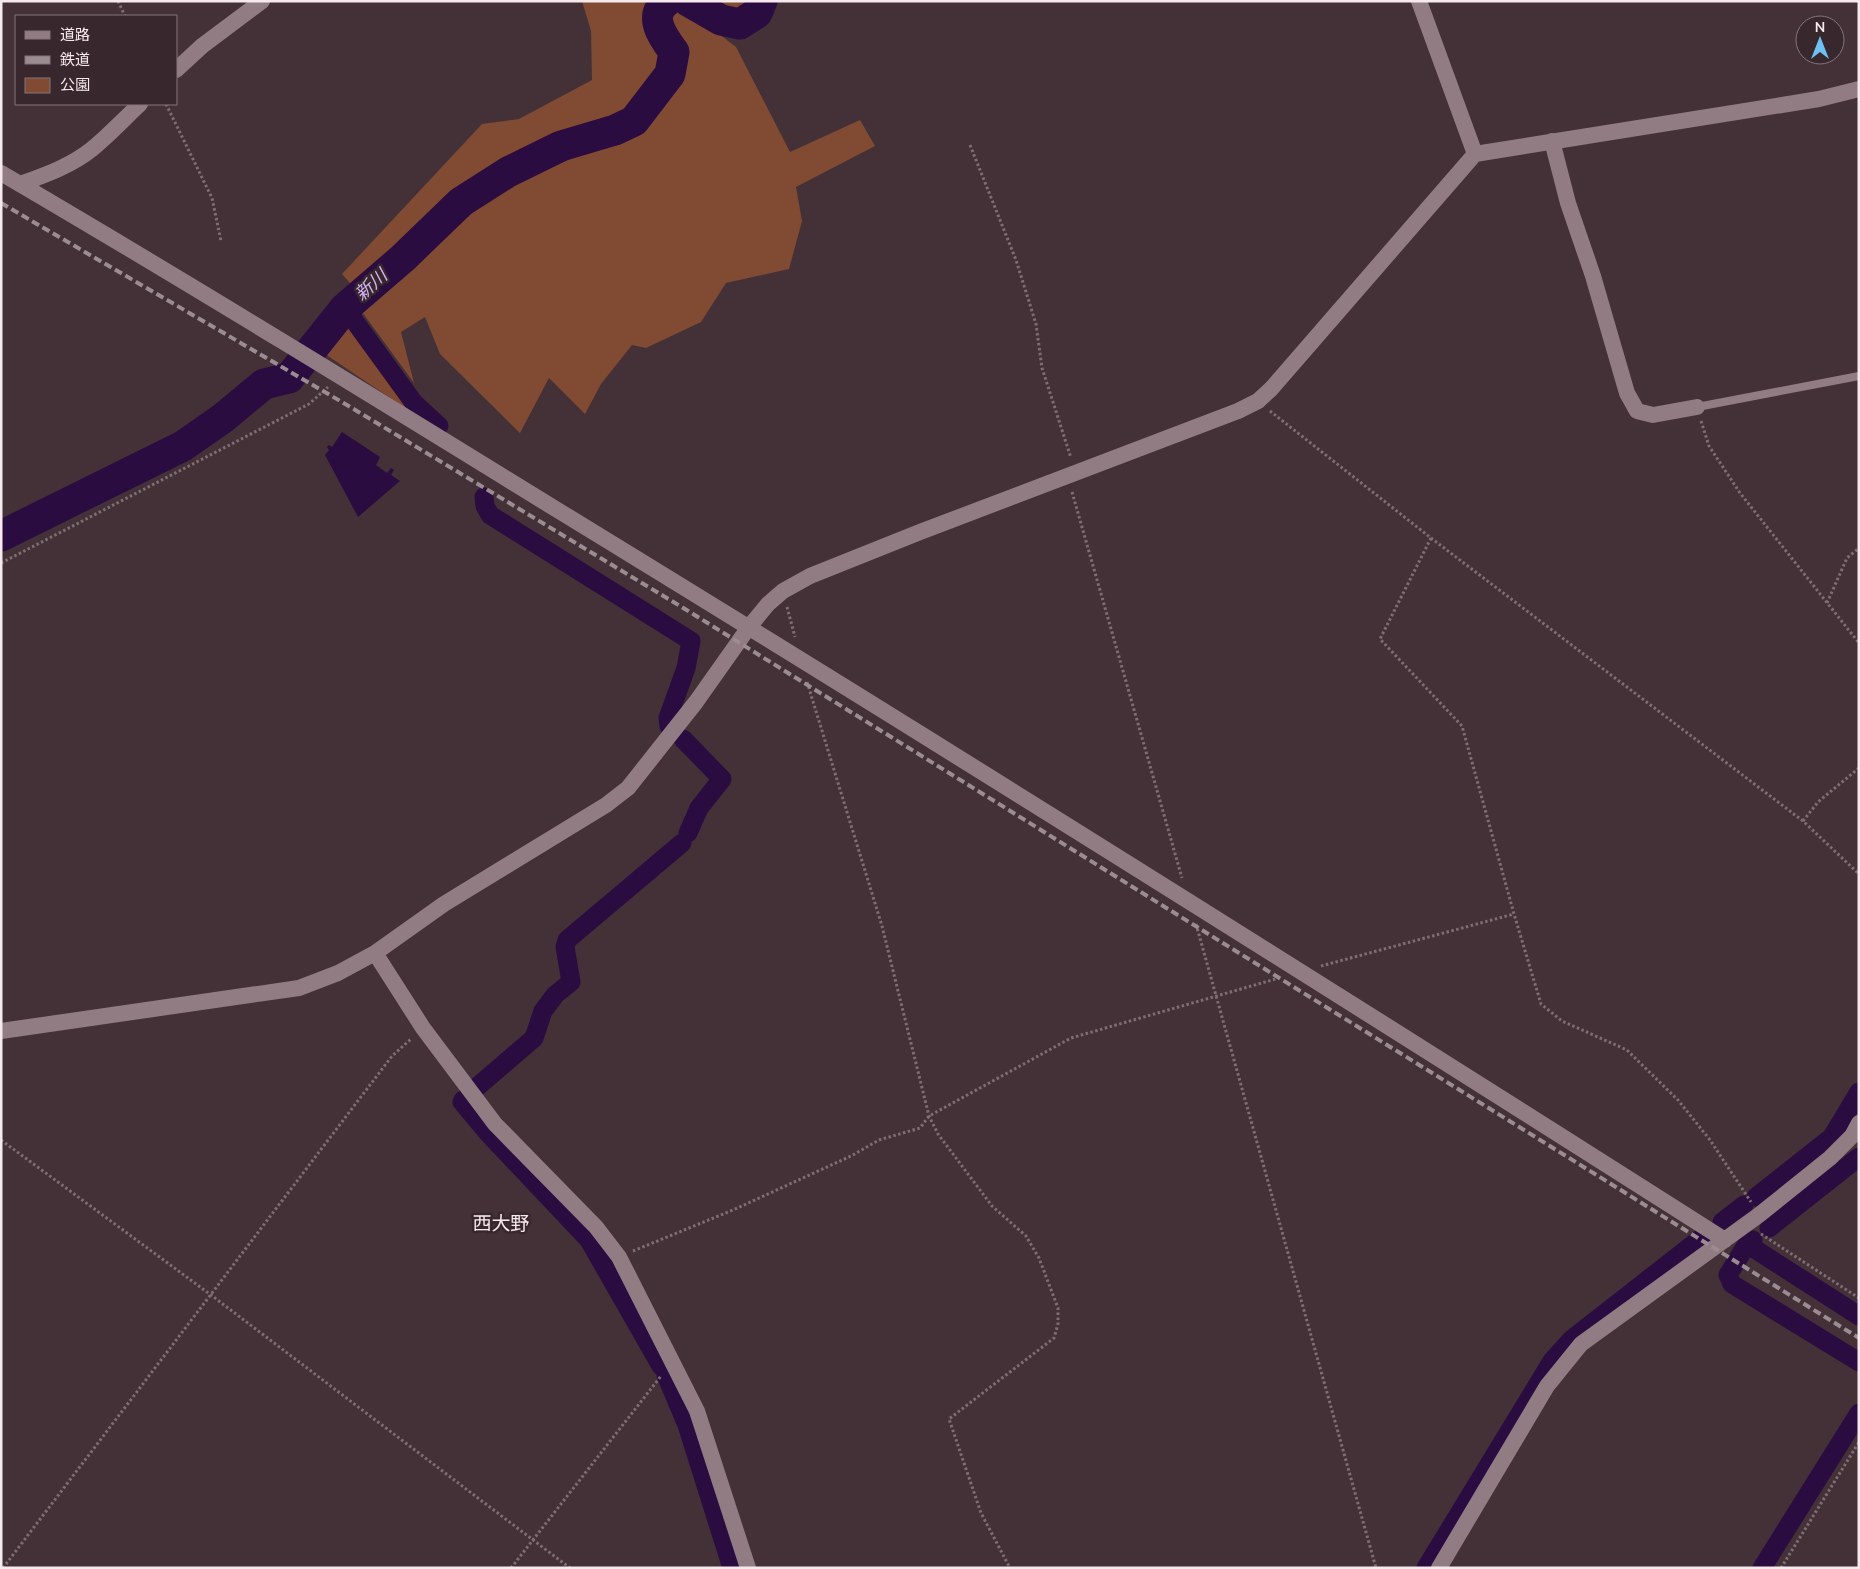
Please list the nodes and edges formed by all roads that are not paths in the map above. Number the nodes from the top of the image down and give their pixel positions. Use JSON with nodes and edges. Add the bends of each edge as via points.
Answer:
{"nodes":[{"id":1,"x":262,"y":1,"type":"edge"},
{"id":2,"x":1419,"y":1,"type":"edge"},
{"id":3,"x":178,"y":68,"type":"edge"},
{"id":4,"x":1859,"y":89,"type":"edge"},
{"id":5,"x":139,"y":105,"type":"edge"},
{"id":6,"x":1552,"y":141,"type":"junction"},
{"id":7,"x":1475,"y":154,"type":"junction"},
{"id":8,"x":1,"y":173,"type":"edge"},
{"id":9,"x":20,"y":184,"type":"junction"},
{"id":10,"x":1859,"y":376,"type":"edge"},
{"id":11,"x":1696,"y":406,"type":"joint"},
{"id":12,"x":749,"y":627,"type":"junction"},
{"id":13,"x":375,"y":953,"type":"junction"},
{"id":14,"x":1,"y":1031,"type":"edge"},
{"id":15,"x":1859,"y":1123,"type":"edge"},
{"id":16,"x":1725,"y":1240,"type":"junction"},
{"id":17,"x":748,"y":1568,"type":"edge"},
{"id":18,"x":1439,"y":1568,"type":"edge"}],
"edges":[{"from":1,"to":3,"type":"street"},
{"from":2,"to":7,"type":"street"},
{"from":4,"to":6,"type":"street","via":[[1819,99]]},
{"from":5,"to":9,"type":"street","via":[[76,160]]},
{"from":6,"to":7,"type":"street"},
{"from":6,"to":11,"type":"street","via":[[1627,393],[1637,411],[1653,415]]},
{"from":7,"to":12,"type":"street","via":[[1258,401],[819,572],[783,591]]},
{"from":8,"to":9,"type":"street"},
{"from":9,"to":12,"type":"street"},
{"from":10,"to":11,"type":"lane"},
{"from":12,"to":13,"type":"street","via":[[696,702],[628,788],[606,805],[444,904]]},
{"from":12,"to":16,"type":"street","via":[[1189,900]]},
{"from":13,"to":14,"type":"street","via":[[338,973],[299,988]]},
{"from":13,"to":17,"type":"street","via":[[422,1028],[495,1124],[596,1227],[619,1257],[697,1411]]},
{"from":15,"to":16,"type":"street","via":[[1852,1136],[1830,1158]]},
{"from":16,"to":18,"type":"street","via":[[1581,1344],[1565,1362],[1547,1386]]}]}
